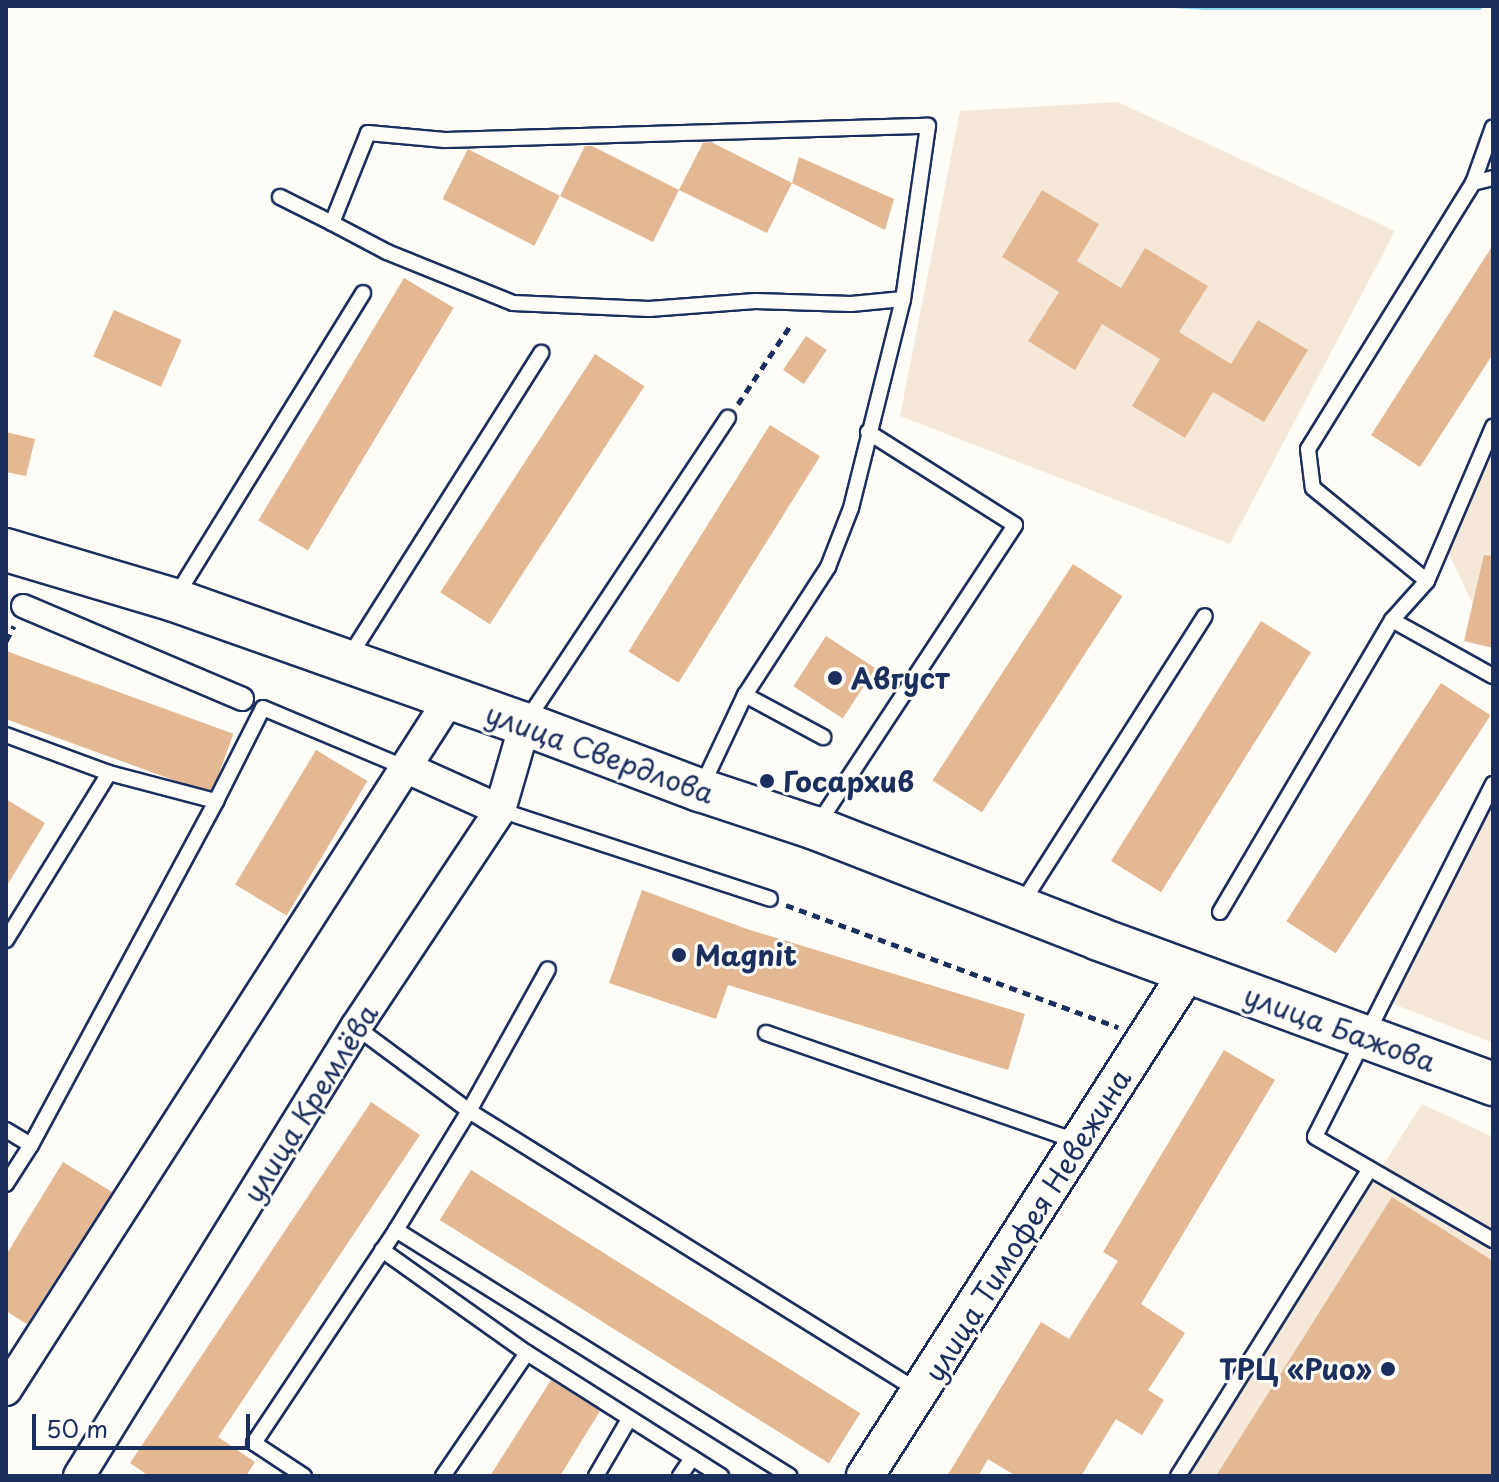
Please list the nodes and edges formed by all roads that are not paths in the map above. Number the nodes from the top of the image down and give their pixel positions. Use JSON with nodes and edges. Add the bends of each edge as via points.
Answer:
{"nodes":[{"id":1,"x":1493,"y":127,"type":"edge"},
{"id":2,"x":1493,"y":178,"type":"edge"},
{"id":3,"x":1473,"y":183,"type":"junction"},
{"id":4,"x":280,"y":197,"type":"dead end"},
{"id":5,"x":332,"y":223,"type":"junction"},
{"id":6,"x":363,"y":293,"type":"dead end"},
{"id":7,"x":903,"y":299,"type":"junction"},
{"id":8,"x":541,"y":353,"type":"dead end"},
{"id":9,"x":728,"y":418,"type":"road end"},
{"id":10,"x":868,"y":432,"type":"junction"},
{"id":11,"x":1491,"y":436,"type":"edge"},
{"id":12,"x":6,"y":550,"type":"edge"},
{"id":13,"x":1427,"y":581,"type":"junction"},
{"id":14,"x":174,"y":600,"type":"junction"},
{"id":15,"x":23,"y":606,"type":"dead end"},
{"id":16,"x":1205,"y":616,"type":"dead end"},
{"id":17,"x":1392,"y":620,"type":"junction"},
{"id":18,"x":346,"y":661,"type":"junction"},
{"id":19,"x":1493,"y":676,"type":"edge"},
{"id":20,"x":745,"y":695,"type":"junction"},
{"id":21,"x":449,"y":700,"type":"junction"},
{"id":22,"x":253,"y":703,"type":"junction"},
{"id":23,"x":525,"y":724,"type":"junction"},
{"id":24,"x":6,"y":735,"type":"edge"},
{"id":25,"x":823,"y":737,"type":"dead end"},
{"id":26,"x":407,"y":768,"type":"junction"},
{"id":27,"x":109,"y":773,"type":"junction"},
{"id":28,"x":1493,"y":784,"type":"edge"},
{"id":29,"x":700,"y":790,"type":"junction"},
{"id":30,"x":216,"y":801,"type":"junction"},
{"id":31,"x":500,"y":810,"type":"junction"},
{"id":32,"x":815,"y":828,"type":"junction"},
{"id":33,"x":770,"y":899,"type":"road end"},
{"id":34,"x":1020,"y":907,"type":"junction"},
{"id":35,"x":1220,"y":912,"type":"dead end"},
{"id":36,"x":6,"y":940,"type":"edge"},
{"id":37,"x":548,"y":969,"type":"dead end"},
{"id":38,"x":1187,"y":973,"type":"junction"},
{"id":39,"x":356,"y":1027,"type":"junction"},
{"id":40,"x":766,"y":1033,"type":"dead end"},
{"id":41,"x":1364,"y":1037,"type":"junction"},
{"id":42,"x":1493,"y":1084,"type":"edge"},
{"id":43,"x":469,"y":1111,"type":"junction"},
{"id":44,"x":6,"y":1130,"type":"edge"},
{"id":45,"x":1077,"y":1141,"type":"junction"},
{"id":46,"x":31,"y":1145,"type":"junction"},
{"id":47,"x":1370,"y":1169,"type":"junction"},
{"id":48,"x":6,"y":1184,"type":"edge"},
{"id":49,"x":396,"y":1230,"type":"junction"},
{"id":50,"x":1493,"y":1240,"type":"edge"},
{"id":51,"x":382,"y":1250,"type":"junction"},
{"id":52,"x":527,"y":1353,"type":"junction"},
{"id":53,"x":6,"y":1390,"type":"edge"},
{"id":54,"x":921,"y":1392,"type":"junction"},
{"id":55,"x":629,"y":1419,"type":"junction"},
{"id":56,"x":692,"y":1458,"type":"junction"},
{"id":57,"x":79,"y":1476,"type":"edge"},
{"id":58,"x":304,"y":1476,"type":"edge"},
{"id":59,"x":443,"y":1476,"type":"edge"},
{"id":60,"x":596,"y":1476,"type":"edge"},
{"id":61,"x":680,"y":1476,"type":"edge"},
{"id":62,"x":721,"y":1476,"type":"edge"},
{"id":63,"x":790,"y":1476,"type":"edge"},
{"id":64,"x":865,"y":1476,"type":"edge"},
{"id":65,"x":1178,"y":1476,"type":"edge"}],
"edges":[{"from":1,"to":3,"type":"lane"},
{"from":2,"to":3,"type":"lane"},
{"from":3,"to":13,"type":"lane","via":[[1308,449],[1313,488]]},
{"from":4,"to":5,"type":"lane"},
{"from":5,"to":7,"type":"lane","via":[[387,252],[513,303],[649,309]]},
{"from":5,"to":7,"type":"lane","via":[[368,133],[445,140],[928,126]]},
{"from":6,"to":14,"type":"lane"},
{"from":7,"to":10,"type":"lane"},
{"from":8,"to":18,"type":"lane"},
{"from":9,"to":23,"type":"lane"},
{"from":10,"to":20,"type":"lane","via":[[851,508],[828,567]]},
{"from":10,"to":32,"type":"lane","via":[[1015,525]]},
{"from":11,"to":13,"type":"lane"},
{"from":12,"to":14,"type":"main road","name":"улица Свердлова"},
{"from":13,"to":17,"type":"lane"},
{"from":14,"to":18,"type":"main road","name":"улица Свердлова"},
{"from":15,"to":22,"type":"street"},
{"from":16,"to":34,"type":"lane"},
{"from":17,"to":19,"type":"lane"},
{"from":17,"to":35,"type":"lane"},
{"from":18,"to":21,"type":"main road","name":"улица Свердлова"},
{"from":20,"to":25,"type":"lane"},
{"from":20,"to":29,"type":"lane"},
{"from":21,"to":23,"type":"main road","name":"улица Свердлова"},
{"from":21,"to":26,"type":"street"},
{"from":22,"to":26,"type":"lane"},
{"from":22,"to":30,"type":"lane"},
{"from":23,"to":29,"type":"main road","name":"улица Свердлова"},
{"from":23,"to":31,"type":"street","name":"улица Кремлёва"},
{"from":24,"to":27,"type":"lane"},
{"from":26,"to":31,"type":"street"},
{"from":26,"to":53,"type":"street"},
{"from":27,"to":30,"type":"lane"},
{"from":27,"to":36,"type":"lane"},
{"from":28,"to":41,"type":"lane"},
{"from":29,"to":32,"type":"main road","name":"улица Свердлова"},
{"from":30,"to":46,"type":"lane"},
{"from":31,"to":33,"type":"lane"},
{"from":31,"to":39,"type":"street","name":"улица Кремлёва"},
{"from":32,"to":34,"type":"main road","name":"улица Свердлова"},
{"from":34,"to":38,"type":"main road","name":"улица Свердлова"},
{"from":37,"to":43,"type":"lane"},
{"from":38,"to":41,"type":"main road","name":"улица Бажова"},
{"from":38,"to":45,"type":"street","name":"улица Тимофея Невежина"},
{"from":39,"to":43,"type":"lane"},
{"from":39,"to":57,"type":"street","name":"улица Кремлёва"},
{"from":40,"to":45,"type":"lane"},
{"from":41,"to":42,"type":"main road","name":"улица Бажова"},
{"from":41,"to":47,"type":"lane","via":[[1315,1137]]},
{"from":43,"to":49,"type":"lane"},
{"from":43,"to":54,"type":"lane"},
{"from":44,"to":46,"type":"lane"},
{"from":45,"to":54,"type":"street","name":"улица Тимофея Невежина"},
{"from":46,"to":48,"type":"lane"},
{"from":47,"to":50,"type":"lane"},
{"from":47,"to":65,"type":"lane"},
{"from":49,"to":51,"type":"lane"},
{"from":49,"to":63,"type":"lane"},
{"from":51,"to":52,"type":"lane"},
{"from":51,"to":58,"type":"lane","via":[[254,1443]]},
{"from":52,"to":55,"type":"lane"},
{"from":52,"to":59,"type":"lane"},
{"from":54,"to":64,"type":"street","name":"улица Тимофея Невежина"},
{"from":55,"to":56,"type":"lane"},
{"from":55,"to":60,"type":"lane"},
{"from":56,"to":61,"type":"lane"},
{"from":56,"to":62,"type":"lane"}]}
